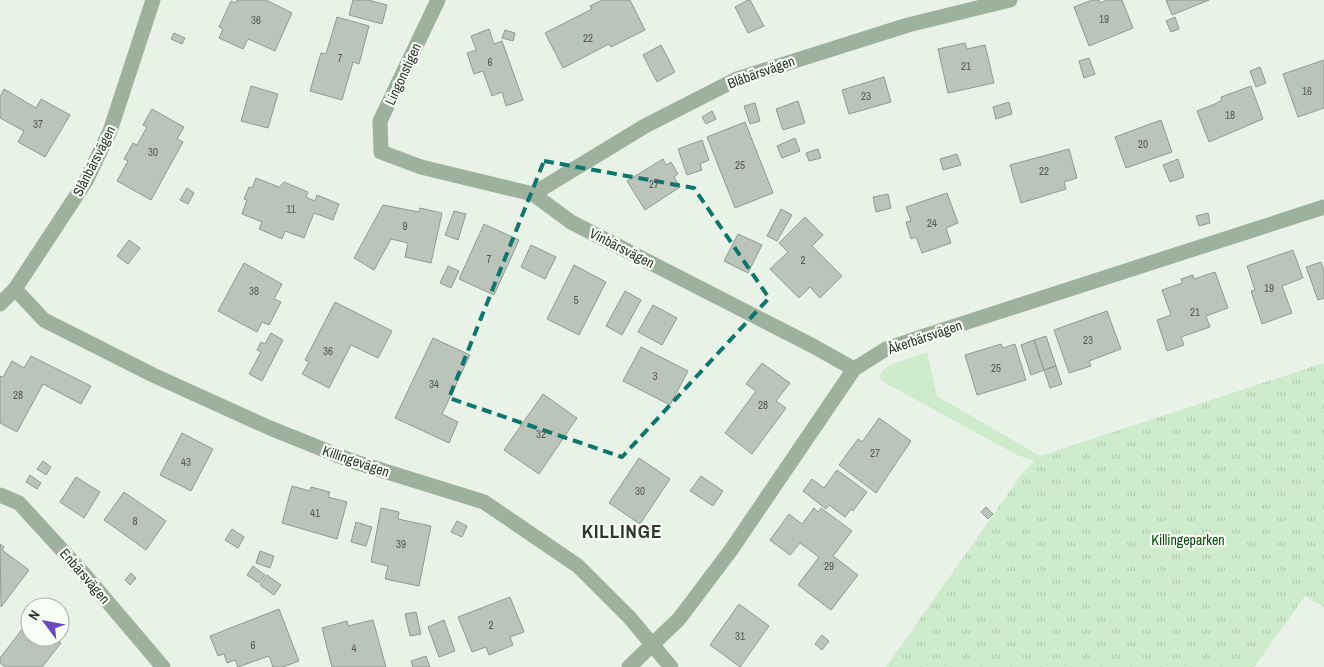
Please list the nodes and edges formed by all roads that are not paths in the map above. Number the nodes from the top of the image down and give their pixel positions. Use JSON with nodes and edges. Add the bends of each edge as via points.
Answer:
{"nodes":[{"id":1,"x":153,"y":0,"type":"edge"},
{"id":2,"x":438,"y":0,"type":"edge"},
{"id":3,"x":1010,"y":0,"type":"edge"},
{"id":4,"x":381,"y":152,"type":"joint"},
{"id":5,"x":533,"y":194,"type":"junction"},
{"id":6,"x":1324,"y":207,"type":"edge"},
{"id":7,"x":14,"y":289,"type":"junction"},
{"id":8,"x":0,"y":304,"type":"edge"},
{"id":9,"x":854,"y":369,"type":"junction"},
{"id":10,"x":0,"y":496,"type":"edge"},
{"id":11,"x":654,"y":645,"type":"junction"},
{"id":12,"x":163,"y":667,"type":"edge"},
{"id":13,"x":629,"y":667,"type":"edge"},
{"id":14,"x":671,"y":667,"type":"edge"}],
"edges":[{"from":1,"to":7,"type":"street","name":"Slånbärsvägen","via":[[110,131],[86,181]]},
{"from":2,"to":4,"type":"street","name":"Lingonstigen","via":[[380,121]]},
{"from":3,"to":5,"type":"street","name":"Blåbärsvägen","via":[[908,25],[737,79],[646,126]]},
{"from":4,"to":5,"type":"street","name":"Vinbärsvägen","via":[[421,167]]},
{"from":5,"to":9,"type":"street","name":"Vinbärsvägen","via":[[571,222]]},
{"from":6,"to":9,"type":"street","name":"Åkerbärsvägen","via":[[886,349]]},
{"from":7,"to":8,"type":"street","name":"Slånbärsvägen"},
{"from":7,"to":11,"type":"street","name":"Killingevägen","via":[[44,320],[207,400],[352,461],[484,502],[578,566]]},
{"from":9,"to":11,"type":"street","name":"Åkerbärsvägen","via":[[731,550],[679,619]]},
{"from":10,"to":12,"type":"street","name":"Enbärsvägen","via":[[19,503]]},
{"from":11,"to":13,"type":"street"},
{"from":11,"to":14,"type":"street","name":"Killingevägen"}]}
